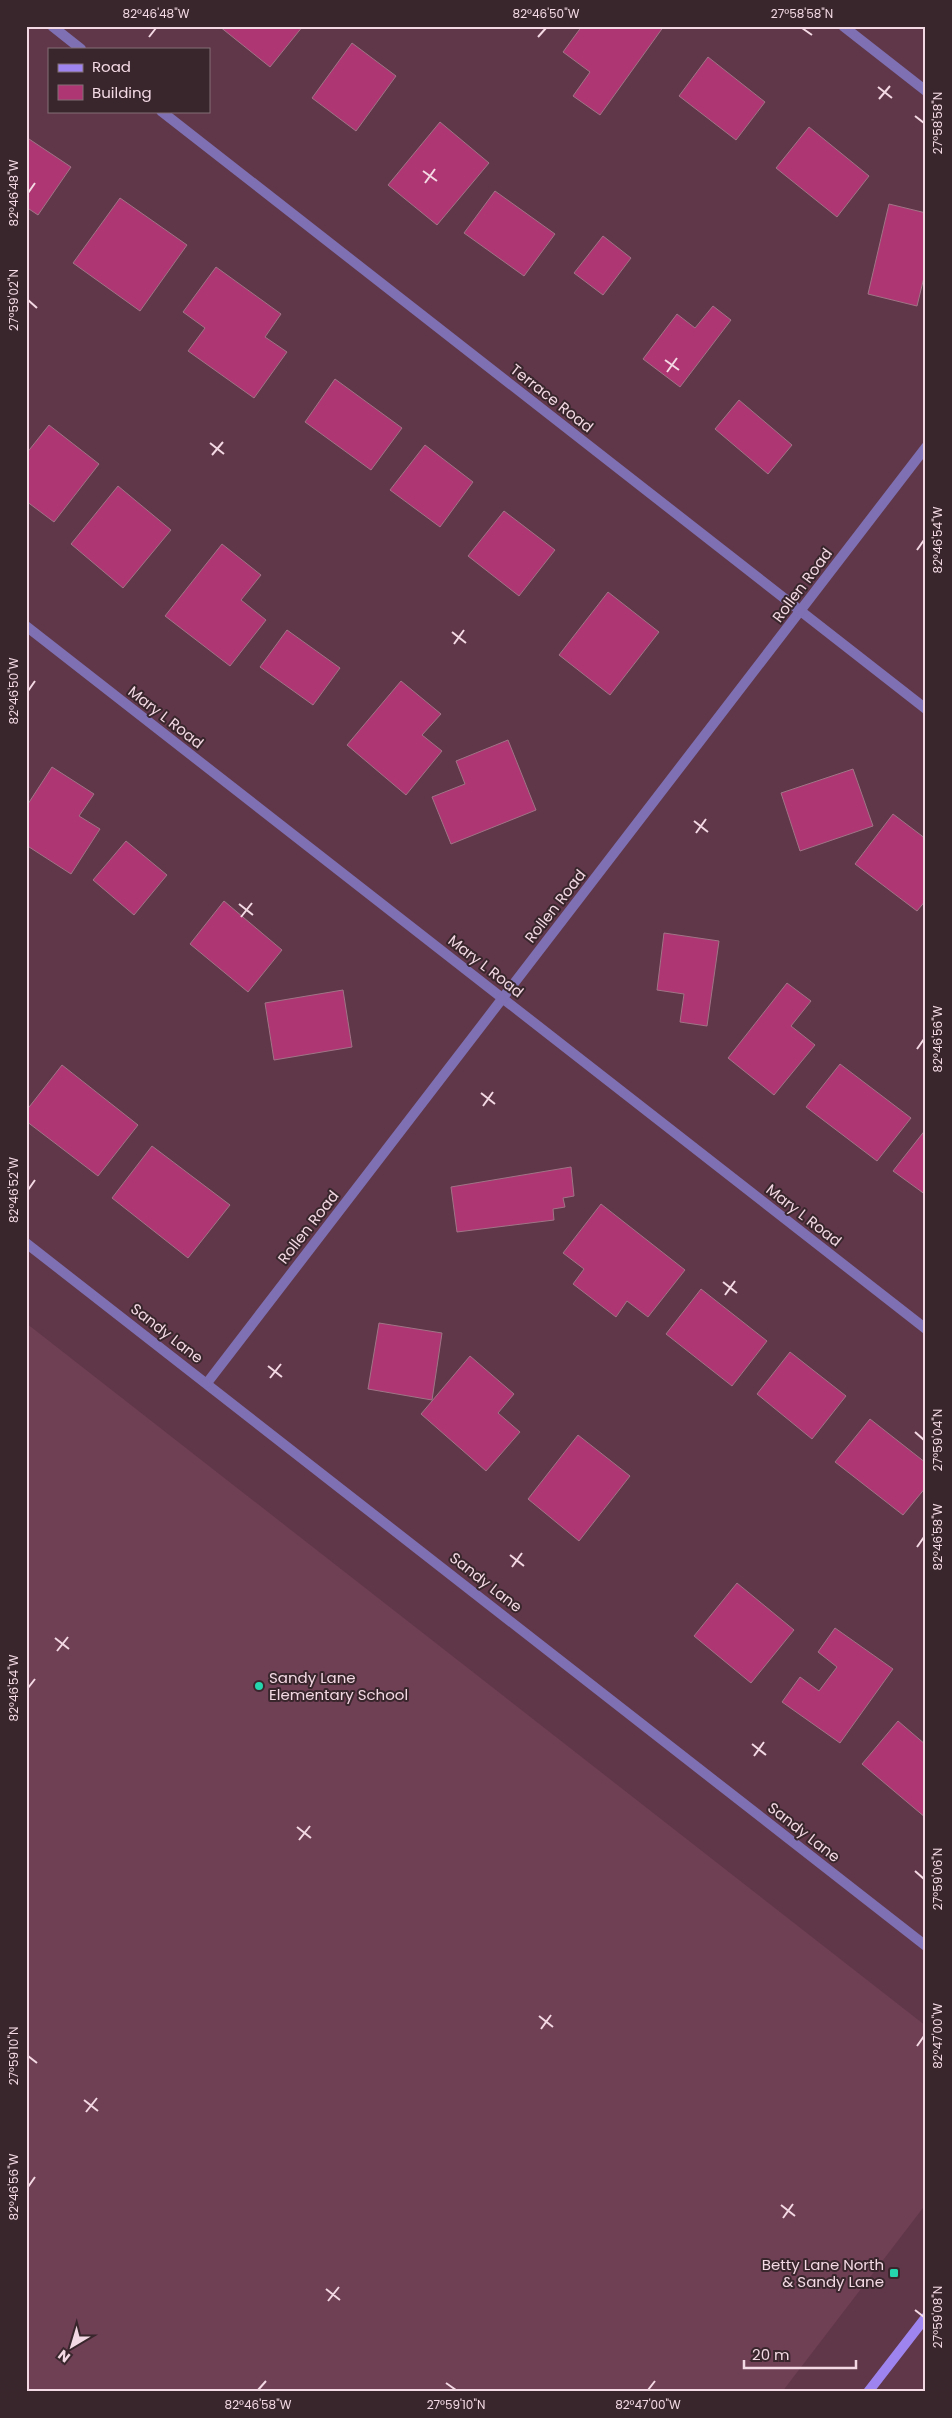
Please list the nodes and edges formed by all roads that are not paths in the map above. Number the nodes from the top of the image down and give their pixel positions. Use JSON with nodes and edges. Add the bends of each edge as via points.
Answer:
{"nodes":[{"id":1,"x":52,"y":26,"type":"edge"},
{"id":2,"x":843,"y":26,"type":"edge"},
{"id":3,"x":80,"y":48,"type":"edge"},
{"id":4,"x":926,"y":91,"type":"edge"},
{"id":5,"x":162,"y":112,"type":"edge"},
{"id":6,"x":926,"y":447,"type":"edge"},
{"id":7,"x":800,"y":611,"type":"junction"},
{"id":8,"x":26,"y":626,"type":"edge"},
{"id":9,"x":926,"y":709,"type":"edge"},
{"id":10,"x":503,"y":998,"type":"junction"},
{"id":11,"x":26,"y":1243,"type":"edge"},
{"id":12,"x":926,"y":1330,"type":"edge"},
{"id":13,"x":207,"y":1383,"type":"junction"},
{"id":14,"x":926,"y":1946,"type":"edge"},
{"id":15,"x":926,"y":2317,"type":"edge"},
{"id":16,"x":868,"y":2392,"type":"edge"}],
"edges":[{"from":1,"to":3,"type":"street"},
{"from":2,"to":4,"type":"street"},
{"from":5,"to":7,"type":"street","name":"Terrace Road"},
{"from":6,"to":7,"type":"street","name":"Rollen Road"},
{"from":7,"to":9,"type":"street","name":"Terrace Road"},
{"from":7,"to":10,"type":"street","name":"Rollen Road"},
{"from":8,"to":10,"type":"street","name":"Mary L Road"},
{"from":10,"to":12,"type":"street","name":"Mary L Road"},
{"from":10,"to":13,"type":"street","name":"Rollen Road"},
{"from":11,"to":13,"type":"street","name":"Sandy Lane"},
{"from":13,"to":14,"type":"street","name":"Sandy Lane"},
{"from":15,"to":16,"type":"street"}]}
